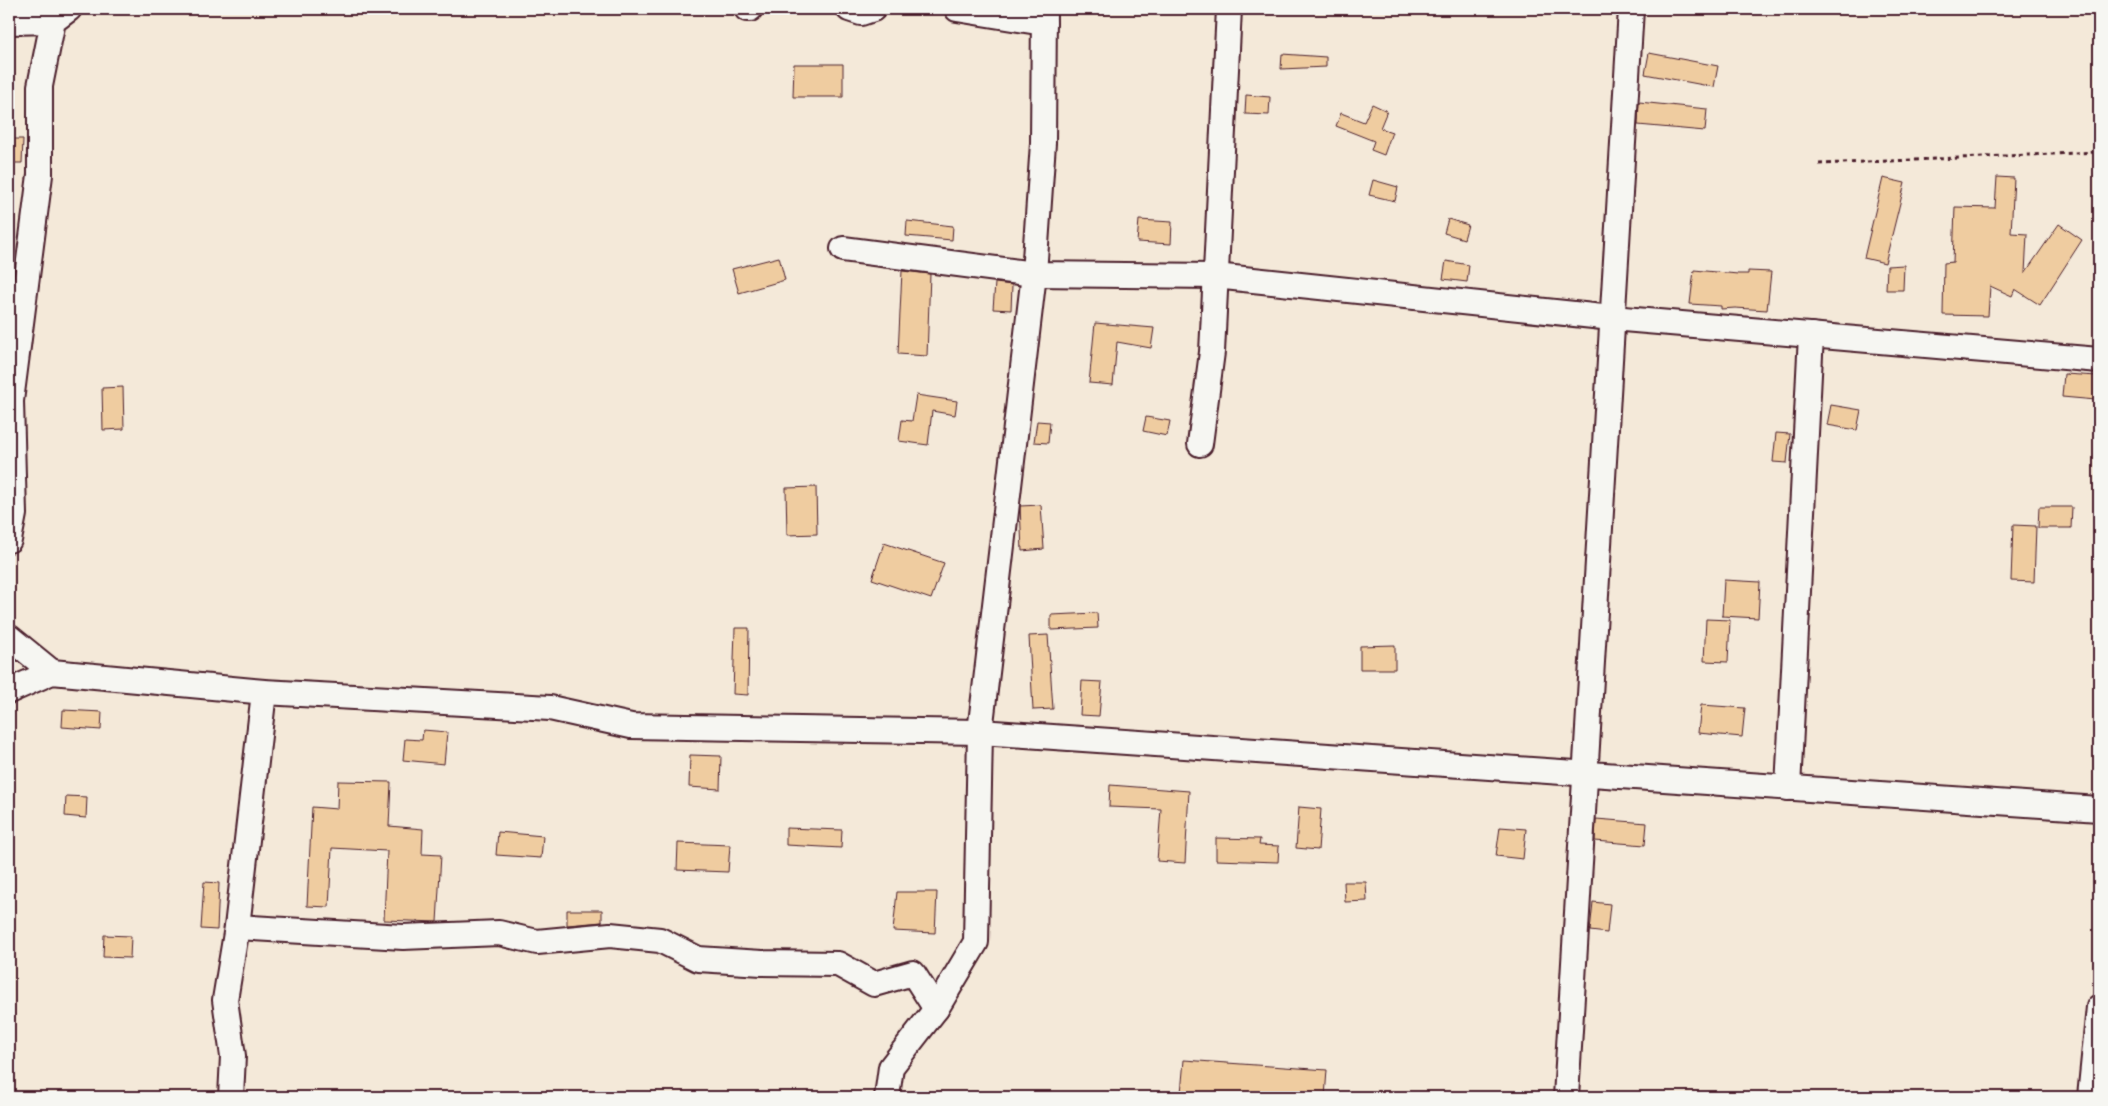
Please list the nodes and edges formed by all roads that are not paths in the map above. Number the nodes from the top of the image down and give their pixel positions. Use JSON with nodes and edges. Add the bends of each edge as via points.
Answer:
{"nodes":[{"id":1,"x":849,"y":9,"type":"edge"},
{"id":2,"x":873,"y":9,"type":"edge"},
{"id":3,"x":957,"y":9,"type":"edge"},
{"id":4,"x":1229,"y":9,"type":"edge"},
{"id":5,"x":1631,"y":9,"type":"edge"},
{"id":6,"x":61,"y":15,"type":"edge"},
{"id":7,"x":1044,"y":16,"type":"edge"},
{"id":8,"x":9,"y":22,"type":"edge"},
{"id":9,"x":843,"y":249,"type":"dead end"},
{"id":10,"x":1034,"y":274,"type":"junction"},
{"id":11,"x":1215,"y":276,"type":"junction"},
{"id":12,"x":1612,"y":318,"type":"junction"},
{"id":13,"x":1811,"y":335,"type":"junction"},
{"id":14,"x":2099,"y":360,"type":"edge"},
{"id":15,"x":1200,"y":444,"type":"dead end"},
{"id":16,"x":9,"y":540,"type":"edge"},
{"id":17,"x":9,"y":637,"type":"edge"},
{"id":18,"x":52,"y":672,"type":"junction"},
{"id":19,"x":9,"y":691,"type":"edge"},
{"id":20,"x":264,"y":692,"type":"junction"},
{"id":21,"x":980,"y":732,"type":"junction"},
{"id":22,"x":1585,"y":774,"type":"junction"},
{"id":23,"x":1788,"y":788,"type":"junction"},
{"id":24,"x":2099,"y":809,"type":"edge"},
{"id":25,"x":237,"y":927,"type":"junction"},
{"id":26,"x":2099,"y":1007,"type":"edge"},
{"id":27,"x":936,"y":1009,"type":"junction"},
{"id":28,"x":231,"y":1097,"type":"edge"},
{"id":29,"x":887,"y":1097,"type":"edge"},
{"id":30,"x":1566,"y":1097,"type":"edge"},
{"id":31,"x":2090,"y":1097,"type":"edge"}],
"edges":[{"from":1,"to":2,"type":"street","via":[[861,13]]},
{"from":3,"to":7,"type":"street"},
{"from":4,"to":11,"type":"street"},
{"from":5,"to":12,"type":"street"},
{"from":6,"to":8,"type":"street"},
{"from":6,"to":16,"type":"street","via":[[40,86],[40,175],[11,402],[14,514]]},
{"from":7,"to":10,"type":"street","via":[[1043,143]]},
{"from":9,"to":10,"type":"street"},
{"from":10,"to":11,"type":"street"},
{"from":10,"to":21,"type":"street"},
{"from":11,"to":12,"type":"street"},
{"from":11,"to":15,"type":"street","via":[[1212,352]]},
{"from":12,"to":13,"type":"street"},
{"from":12,"to":22,"type":"street"},
{"from":13,"to":14,"type":"street"},
{"from":13,"to":23,"type":"street"},
{"from":17,"to":18,"type":"street"},
{"from":18,"to":19,"type":"street"},
{"from":18,"to":20,"type":"street"},
{"from":20,"to":21,"type":"street","via":[[550,708],[631,726]]},
{"from":20,"to":25,"type":"street"},
{"from":21,"to":22,"type":"street"},
{"from":21,"to":27,"type":"street","via":[[976,942]]},
{"from":22,"to":23,"type":"street"},
{"from":22,"to":30,"type":"street"},
{"from":23,"to":24,"type":"street"},
{"from":25,"to":27,"type":"street","via":[[402,937],[499,934],[537,942],[610,935],[660,940],[698,959],[838,964],[874,984],[913,973]]},
{"from":25,"to":28,"type":"street","via":[[225,1000],[233,1056]]},
{"from":26,"to":31,"type":"street"},
{"from":27,"to":29,"type":"street","via":[[891,1067]]}]}
